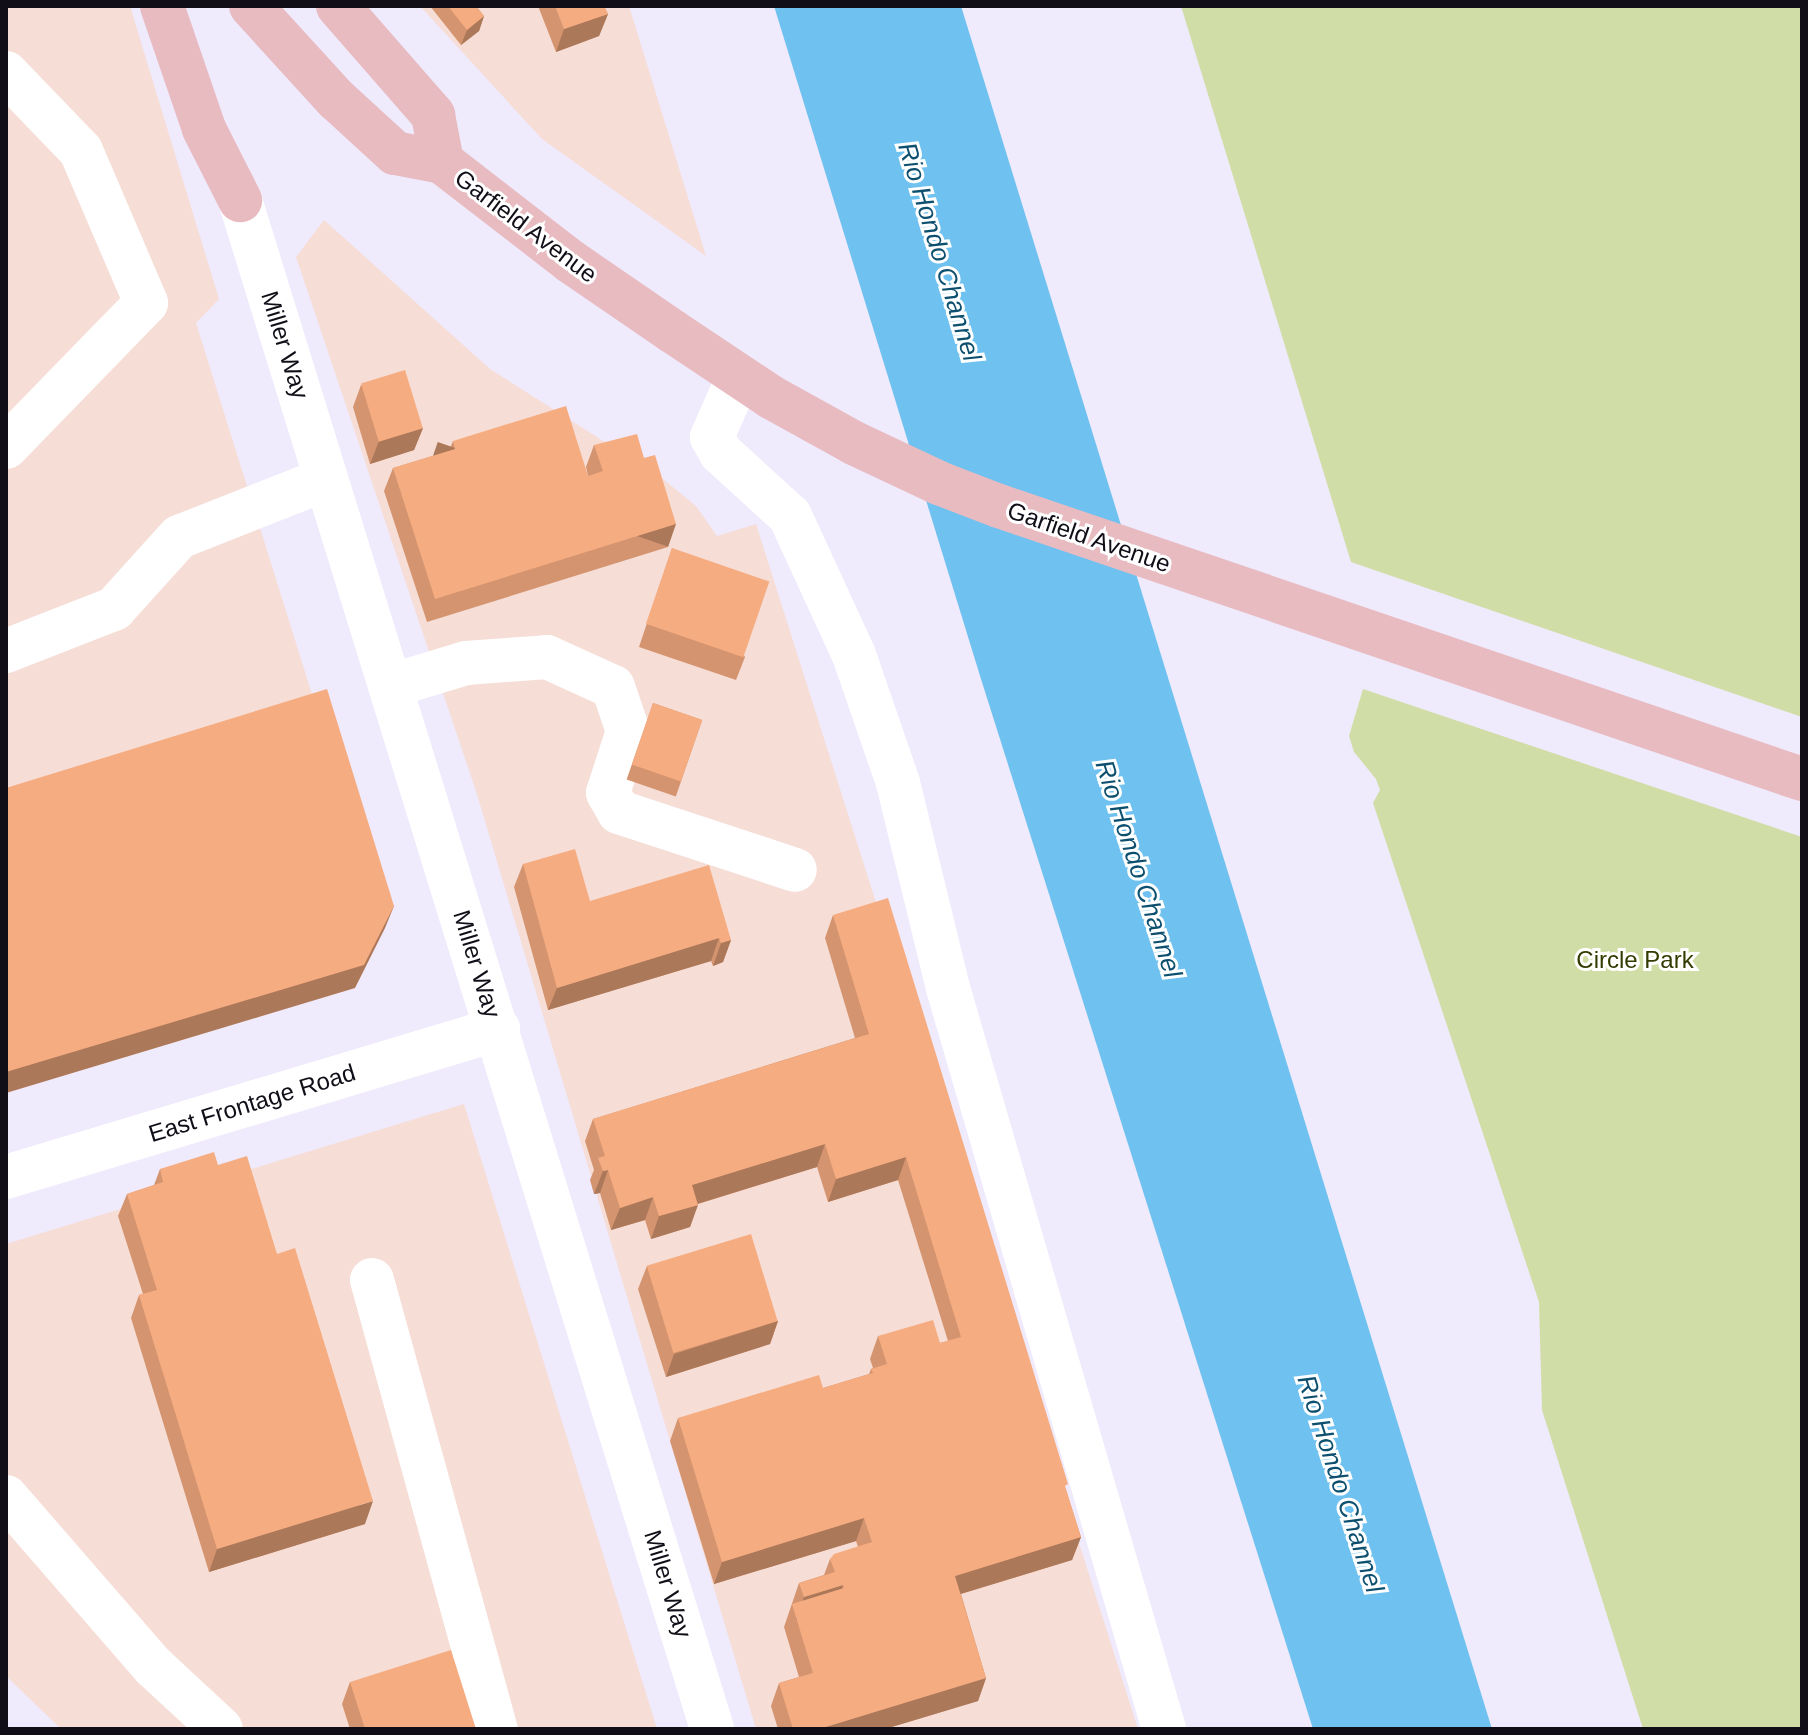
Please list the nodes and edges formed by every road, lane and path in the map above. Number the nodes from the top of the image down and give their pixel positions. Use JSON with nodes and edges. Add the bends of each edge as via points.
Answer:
{"nodes":[{"id":1,"x":162,"y":6,"type":"edge"},
{"id":2,"x":251,"y":6,"type":"edge"},
{"id":3,"x":338,"y":6,"type":"edge"},
{"id":4,"x":6,"y":73,"type":"edge"},
{"id":5,"x":442,"y":162,"type":"junction"},
{"id":6,"x":240,"y":200,"type":"joint"},
{"id":7,"x":755,"y":386,"type":"junction"},
{"id":8,"x":6,"y":447,"type":"edge"},
{"id":9,"x":326,"y":479,"type":"junction"},
{"id":10,"x":6,"y":651,"type":"edge"},
{"id":11,"x":390,"y":686,"type":"junction"},
{"id":12,"x":1802,"y":779,"type":"edge"},
{"id":13,"x":795,"y":870,"type":"dead end"},
{"id":14,"x":498,"y":1029,"type":"junction"},
{"id":15,"x":6,"y":1177,"type":"edge"},
{"id":16,"x":372,"y":1280,"type":"dead end"},
{"id":17,"x":6,"y":1497,"type":"edge"},
{"id":18,"x":221,"y":1729,"type":"edge"},
{"id":19,"x":496,"y":1729,"type":"edge"},
{"id":20,"x":712,"y":1729,"type":"edge"},
{"id":21,"x":1164,"y":1729,"type":"edge"}],
"edges":[{"from":1,"to":6,"type":"main road","via":[[204,129]]},
{"from":2,"to":5,"type":"main road","name":"Garfield Avenue","via":[[336,99],[395,153]]},
{"from":3,"to":5,"type":"main road","name":"Garfield Avenue","via":[[433,115]]},
{"from":4,"to":8,"type":"street","via":[[81,151],[146,303]]},
{"from":5,"to":7,"type":"main road","name":"Garfield Avenue","via":[[570,261]]},
{"from":6,"to":9,"type":"street","name":"Miller Way"},
{"from":7,"to":12,"type":"main road","name":"Garfield Avenue","via":[[844,438],[939,483]]},
{"from":7,"to":21,"type":"street","via":[[712,437],[721,453],[790,516],[854,655],[898,783],[952,1002]]},
{"from":9,"to":10,"type":"street","via":[[179,537],[114,609]]},
{"from":9,"to":11,"type":"street","name":"Miller Way"},
{"from":11,"to":13,"type":"street","via":[[466,663],[547,657],[613,687],[628,731],[608,793],[619,812]]},
{"from":11,"to":14,"type":"street","name":"Miller Way"},
{"from":14,"to":15,"type":"street","name":"East Frontage Road"},
{"from":14,"to":20,"type":"street","name":"Miller Way"},
{"from":16,"to":19,"type":"street"},
{"from":17,"to":18,"type":"street","via":[[154,1667]]}]}
